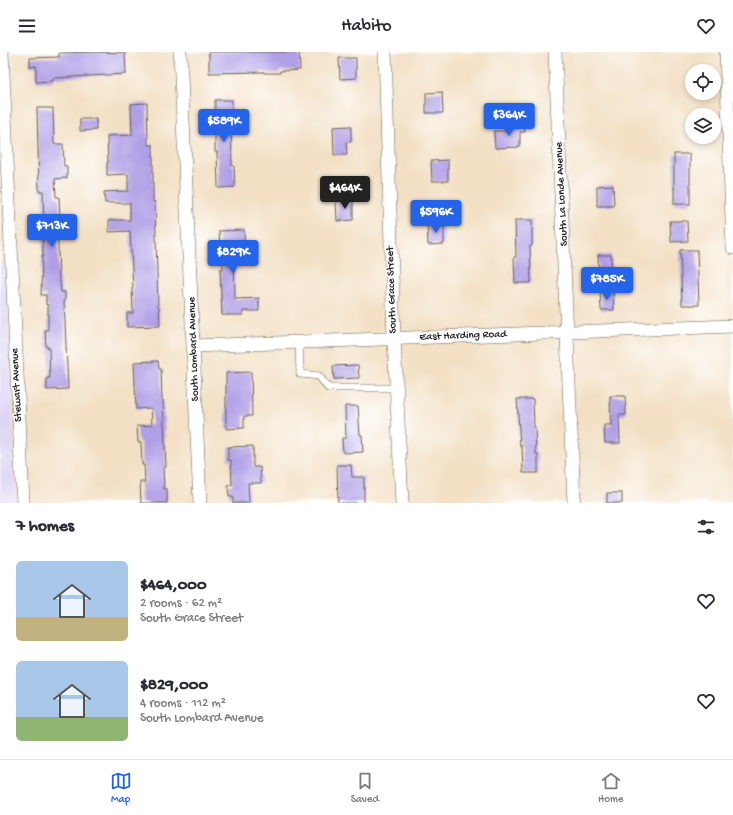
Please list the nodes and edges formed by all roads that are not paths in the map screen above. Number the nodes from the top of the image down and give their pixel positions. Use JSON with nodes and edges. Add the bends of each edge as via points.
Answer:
{"nodes":[{"id":1,"x":2,"y":52,"type":"edge"},
{"id":2,"x":180,"y":52,"type":"edge"},
{"id":3,"x":385,"y":52,"type":"edge"},
{"id":4,"x":555,"y":52,"type":"edge"},
{"id":5,"x":726,"y":52,"type":"edge"},
{"id":6,"x":733,"y":248,"type":"edge"},
{"id":7,"x":733,"y":326,"type":"edge"},
{"id":8,"x":568,"y":332,"type":"junction"},
{"id":9,"x":394,"y":339,"type":"junction"},
{"id":10,"x":299,"y":342,"type":"junction"},
{"id":11,"x":194,"y":346,"type":"junction"},
{"id":12,"x":396,"y":388,"type":"junction"},
{"id":13,"x":23,"y":503,"type":"edge"},
{"id":14,"x":200,"y":503,"type":"edge"},
{"id":15,"x":402,"y":503,"type":"edge"},
{"id":16,"x":574,"y":503,"type":"edge"}],
"edges":[{"from":1,"to":13,"type":"street","name":"Stewart Avenue"},
{"from":2,"to":11,"type":"street","name":"South Lombard Avenue"},
{"from":3,"to":9,"type":"street","name":"South Grace Street"},
{"from":4,"to":8,"type":"street","name":"South La Londe Avenue"},
{"from":5,"to":6,"type":"street"},
{"from":7,"to":8,"type":"street","name":"East Harding Road"},
{"from":8,"to":9,"type":"street","name":"East Harding Road"},
{"from":8,"to":16,"type":"street","name":"South La Londe Avenue"},
{"from":9,"to":10,"type":"street","name":"East Harding Road"},
{"from":9,"to":12,"type":"street","name":"South Grace Street"},
{"from":10,"to":11,"type":"street","name":"East Harding Road"},
{"from":10,"to":12,"type":"lane","via":[[300,374],[319,376],[328,388]]},
{"from":11,"to":14,"type":"street","name":"South Lombard Avenue"},
{"from":12,"to":15,"type":"street","name":"South Grace Street"}]}
